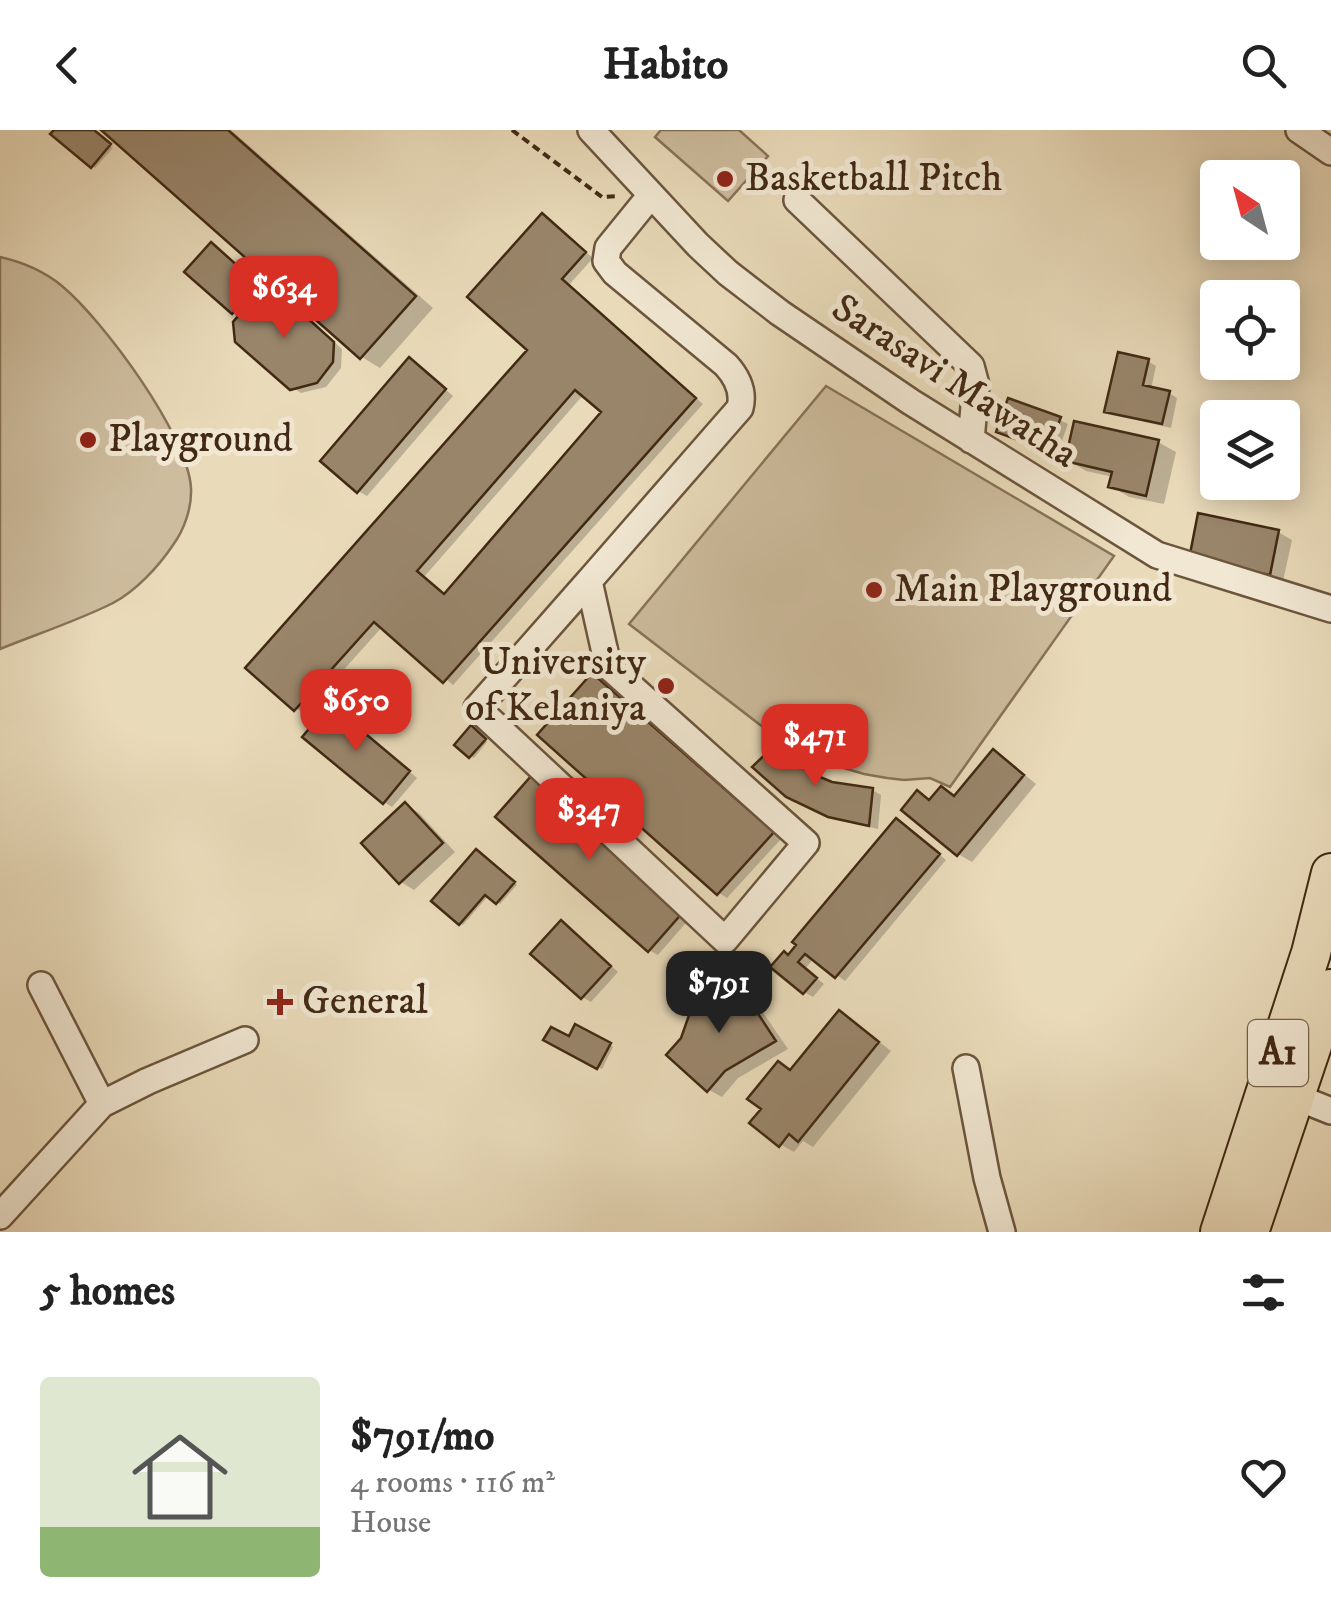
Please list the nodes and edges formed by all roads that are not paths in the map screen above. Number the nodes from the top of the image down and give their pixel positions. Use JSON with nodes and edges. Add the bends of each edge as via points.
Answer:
{"nodes":[{"id":1,"x":591,"y":130,"type":"edge"},
{"id":2,"x":1299,"y":130,"type":"edge"},
{"id":3,"x":1331,"y":152,"type":"edge"},
{"id":4,"x":651,"y":194,"type":"junction"},
{"id":5,"x":797,"y":200,"type":"dead end"},
{"id":6,"x":970,"y":440,"type":"junction"},
{"id":7,"x":589,"y":581,"type":"junction"},
{"id":8,"x":1331,"y":610,"type":"edge"},
{"id":9,"x":1331,"y":873,"type":"edge"},
{"id":10,"x":41,"y":985,"type":"dead end"},
{"id":11,"x":1331,"y":989,"type":"edge"},
{"id":12,"x":245,"y":1040,"type":"dead end"},
{"id":13,"x":966,"y":1068,"type":"dead end"},
{"id":14,"x":1296,"y":1098,"type":"junction"},
{"id":15,"x":102,"y":1104,"type":"junction"},
{"id":16,"x":1331,"y":1112,"type":"edge"},
{"id":17,"x":0,"y":1216,"type":"edge"},
{"id":18,"x":1002,"y":1232,"type":"edge"},
{"id":19,"x":1220,"y":1232,"type":"edge"},
{"id":20,"x":1250,"y":1232,"type":"edge"}],
"edges":[{"from":1,"to":4,"type":"street","name":"Sarasavi Mawatha"},
{"from":2,"to":3,"type":"street"},
{"from":4,"to":6,"type":"street","name":"Sarasavi Mawatha","via":[[728,273]]},
{"from":4,"to":7,"type":"street","via":[[608,248],[606,261],[726,365],[742,400]]},
{"from":5,"to":6,"type":"street","via":[[971,366],[976,385]]},
{"from":6,"to":8,"type":"street","name":"Sarasavi Mawatha","via":[[1157,555]]},
{"from":7,"to":7,"type":"street","via":[[608,666],[806,844],[726,940],[478,708]]},
{"from":9,"to":19,"type":"highway","number":"A1"},
{"from":10,"to":15,"type":"street"},
{"from":11,"to":14,"type":"highway","number":"A1"},
{"from":12,"to":15,"type":"street"},
{"from":13,"to":18,"type":"street"},
{"from":14,"to":16,"type":"street"},
{"from":14,"to":20,"type":"highway","number":"A1"},
{"from":15,"to":17,"type":"street"}]}
